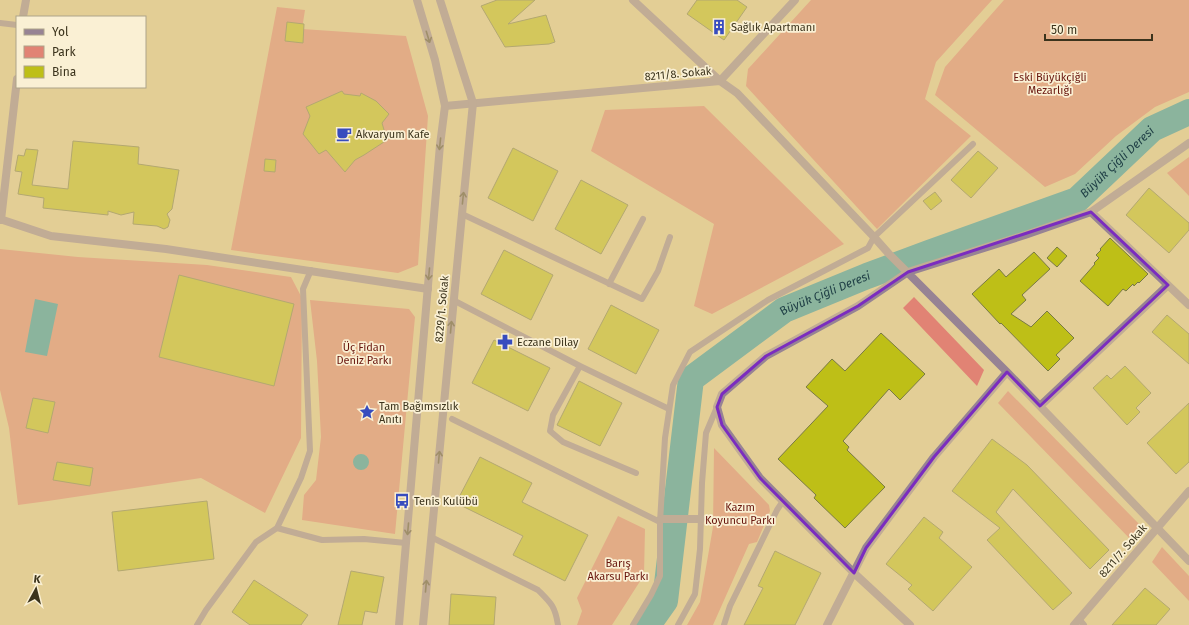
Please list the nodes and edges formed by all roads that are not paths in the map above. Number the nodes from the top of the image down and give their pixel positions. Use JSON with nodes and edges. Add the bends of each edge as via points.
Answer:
{"nodes":[{"id":1,"x":26,"y":0,"type":"edge"},
{"id":2,"x":417,"y":0,"type":"edge"},
{"id":3,"x":440,"y":0,"type":"edge"},
{"id":4,"x":633,"y":0,"type":"edge"},
{"id":5,"x":795,"y":0,"type":"edge"},
{"id":6,"x":23,"y":16,"type":"edge"},
{"id":7,"x":0,"y":23,"type":"edge"},
{"id":8,"x":16,"y":26,"type":"edge"},
{"id":9,"x":720,"y":81,"type":"junction"},
{"id":10,"x":16,"y":87,"type":"edge"},
{"id":11,"x":473,"y":103,"type":"junction"},
{"id":12,"x":445,"y":106,"type":"junction"},
{"id":13,"x":1189,"y":143,"type":"edge"},
{"id":14,"x":973,"y":144,"type":"dead end"},
{"id":15,"x":1090,"y":212,"type":"junction"},
{"id":16,"x":462,"y":214,"type":"junction"},
{"id":17,"x":643,"y":219,"type":"dead end"},
{"id":18,"x":0,"y":220,"type":"edge"},
{"id":19,"x":670,"y":236,"type":"dead end"},
{"id":20,"x":874,"y":237,"type":"junction"},
{"id":21,"x":311,"y":270,"type":"junction"},
{"id":22,"x":908,"y":272,"type":"junction"},
{"id":23,"x":609,"y":284,"type":"junction"},
{"id":24,"x":1168,"y":285,"type":"junction"},
{"id":25,"x":428,"y":289,"type":"junction"},
{"id":26,"x":453,"y":300,"type":"junction"},
{"id":27,"x":1189,"y":305,"type":"edge"},
{"id":28,"x":580,"y":366,"type":"junction"},
{"id":29,"x":1007,"y":372,"type":"junction"},
{"id":30,"x":1040,"y":406,"type":"junction"},
{"id":31,"x":717,"y":407,"type":"junction"},
{"id":32,"x":669,"y":409,"type":"junction"},
{"id":33,"x":452,"y":420,"type":"dead end"},
{"id":34,"x":636,"y":474,"type":"dead end"},
{"id":35,"x":1189,"y":491,"type":"edge"},
{"id":36,"x":782,"y":501,"type":"junction"},
{"id":37,"x":701,"y":518,"type":"junction"},
{"id":38,"x":661,"y":521,"type":"junction"},
{"id":39,"x":1158,"y":527,"type":"junction"},
{"id":40,"x":277,"y":528,"type":"junction"},
{"id":41,"x":431,"y":537,"type":"junction"},
{"id":42,"x":406,"y":543,"type":"junction"},
{"id":43,"x":1189,"y":561,"type":"edge"},
{"id":44,"x":854,"y":572,"type":"junction"},
{"id":45,"x":1079,"y":623,"type":"edge"},
{"id":46,"x":197,"y":625,"type":"edge"},
{"id":47,"x":399,"y":625,"type":"edge"},
{"id":48,"x":423,"y":625,"type":"edge"},
{"id":49,"x":558,"y":625,"type":"edge"},
{"id":50,"x":633,"y":625,"type":"edge"},
{"id":51,"x":678,"y":625,"type":"edge"},
{"id":52,"x":724,"y":625,"type":"edge"},
{"id":53,"x":827,"y":625,"type":"edge"},
{"id":54,"x":910,"y":625,"type":"edge"}],
"edges":[{"from":1,"to":6,"type":"street"},
{"from":2,"to":12,"type":"street","name":"8229/1. Sokak","one_way":true,"via":[[436,60]]},
{"from":3,"to":11,"type":"street","name":"8229/1. Sokak"},
{"from":4,"to":9,"type":"street"},
{"from":5,"to":9,"type":"street"},
{"from":7,"to":8,"type":"lane"},
{"from":9,"to":11,"type":"street","name":"8211/8. Sokak"},
{"from":9,"to":20,"type":"street","name":"8211/8. Sokak","via":[[737,93]]},
{"from":10,"to":18,"type":"street"},
{"from":11,"to":12,"type":"street","name":"8211/8. Sokak"},
{"from":16,"to":11,"type":"street","name":"8229/1. Sokak","one_way":true},
{"from":12,"to":25,"type":"street","name":"8229/1. Sokak","one_way":true},
{"from":13,"to":15,"type":"street"},
{"from":14,"to":20,"type":"lane"},
{"from":15,"to":22,"type":"street"},
{"from":15,"to":24,"type":"street"},
{"from":16,"to":23,"type":"lane"},
{"from":16,"to":26,"type":"street","name":"8229/1. Sokak"},
{"from":17,"to":23,"type":"lane"},
{"from":18,"to":21,"type":"street","via":[[51,236],[166,249]]},
{"from":19,"to":23,"type":"lane","via":[[658,271],[642,299]]},
{"from":20,"to":22,"type":"street","name":"8211/8. Sokak"},
{"from":20,"to":32,"type":"lane","via":[[868,248],[768,300],[690,352],[673,385]]},
{"from":21,"to":25,"type":"street"},
{"from":21,"to":40,"type":"lane","via":[[303,288],[310,451],[301,478]]},
{"from":22,"to":29,"type":"street","name":"8211/8. Sokak"},
{"from":22,"to":31,"type":"street","via":[[858,306],[766,356],[722,394]]},
{"from":24,"to":27,"type":"street"},
{"from":24,"to":30,"type":"street"},
{"from":25,"to":42,"type":"street","name":"8229/1. Sokak","one_way":true},
{"from":26,"to":28,"type":"lane"},
{"from":41,"to":26,"type":"street","name":"8229/1. Sokak","one_way":true},
{"from":28,"to":32,"type":"lane"},
{"from":28,"to":34,"type":"lane","via":[[552,415],[550,431],[563,442]]},
{"from":29,"to":30,"type":"street","name":"8211/8. Sokak"},
{"from":29,"to":44,"type":"street","via":[[934,457],[866,548]]},
{"from":30,"to":39,"type":"street","name":"8211/8. Sokak"},
{"from":31,"to":36,"type":"street","via":[[722,424],[760,478]]},
{"from":31,"to":37,"type":"lane","via":[[706,433]]},
{"from":32,"to":38,"type":"lane"},
{"from":33,"to":38,"type":"lane"},
{"from":35,"to":39,"type":"street","name":"8211/7. Sokak"},
{"from":36,"to":44,"type":"street"},
{"from":36,"to":52,"type":"lane","via":[[730,606]]},
{"from":37,"to":38,"type":"street"},
{"from":37,"to":51,"type":"lane","via":[[694,594]]},
{"from":38,"to":50,"type":"lane","via":[[660,576]]},
{"from":39,"to":43,"type":"street","name":"8211/8. Sokak"},
{"from":39,"to":45,"type":"street","name":"8211/7. Sokak"},
{"from":40,"to":42,"type":"lane","via":[[322,540],[364,539]]},
{"from":40,"to":46,"type":"lane","via":[[256,542]]},
{"from":48,"to":41,"type":"street","name":"8229/1. Sokak","one_way":true},
{"from":41,"to":49,"type":"lane","via":[[538,590],[552,603]]},
{"from":42,"to":47,"type":"street","name":"8229/1. Sokak"},
{"from":44,"to":53,"type":"street"},
{"from":44,"to":54,"type":"street"}]}
